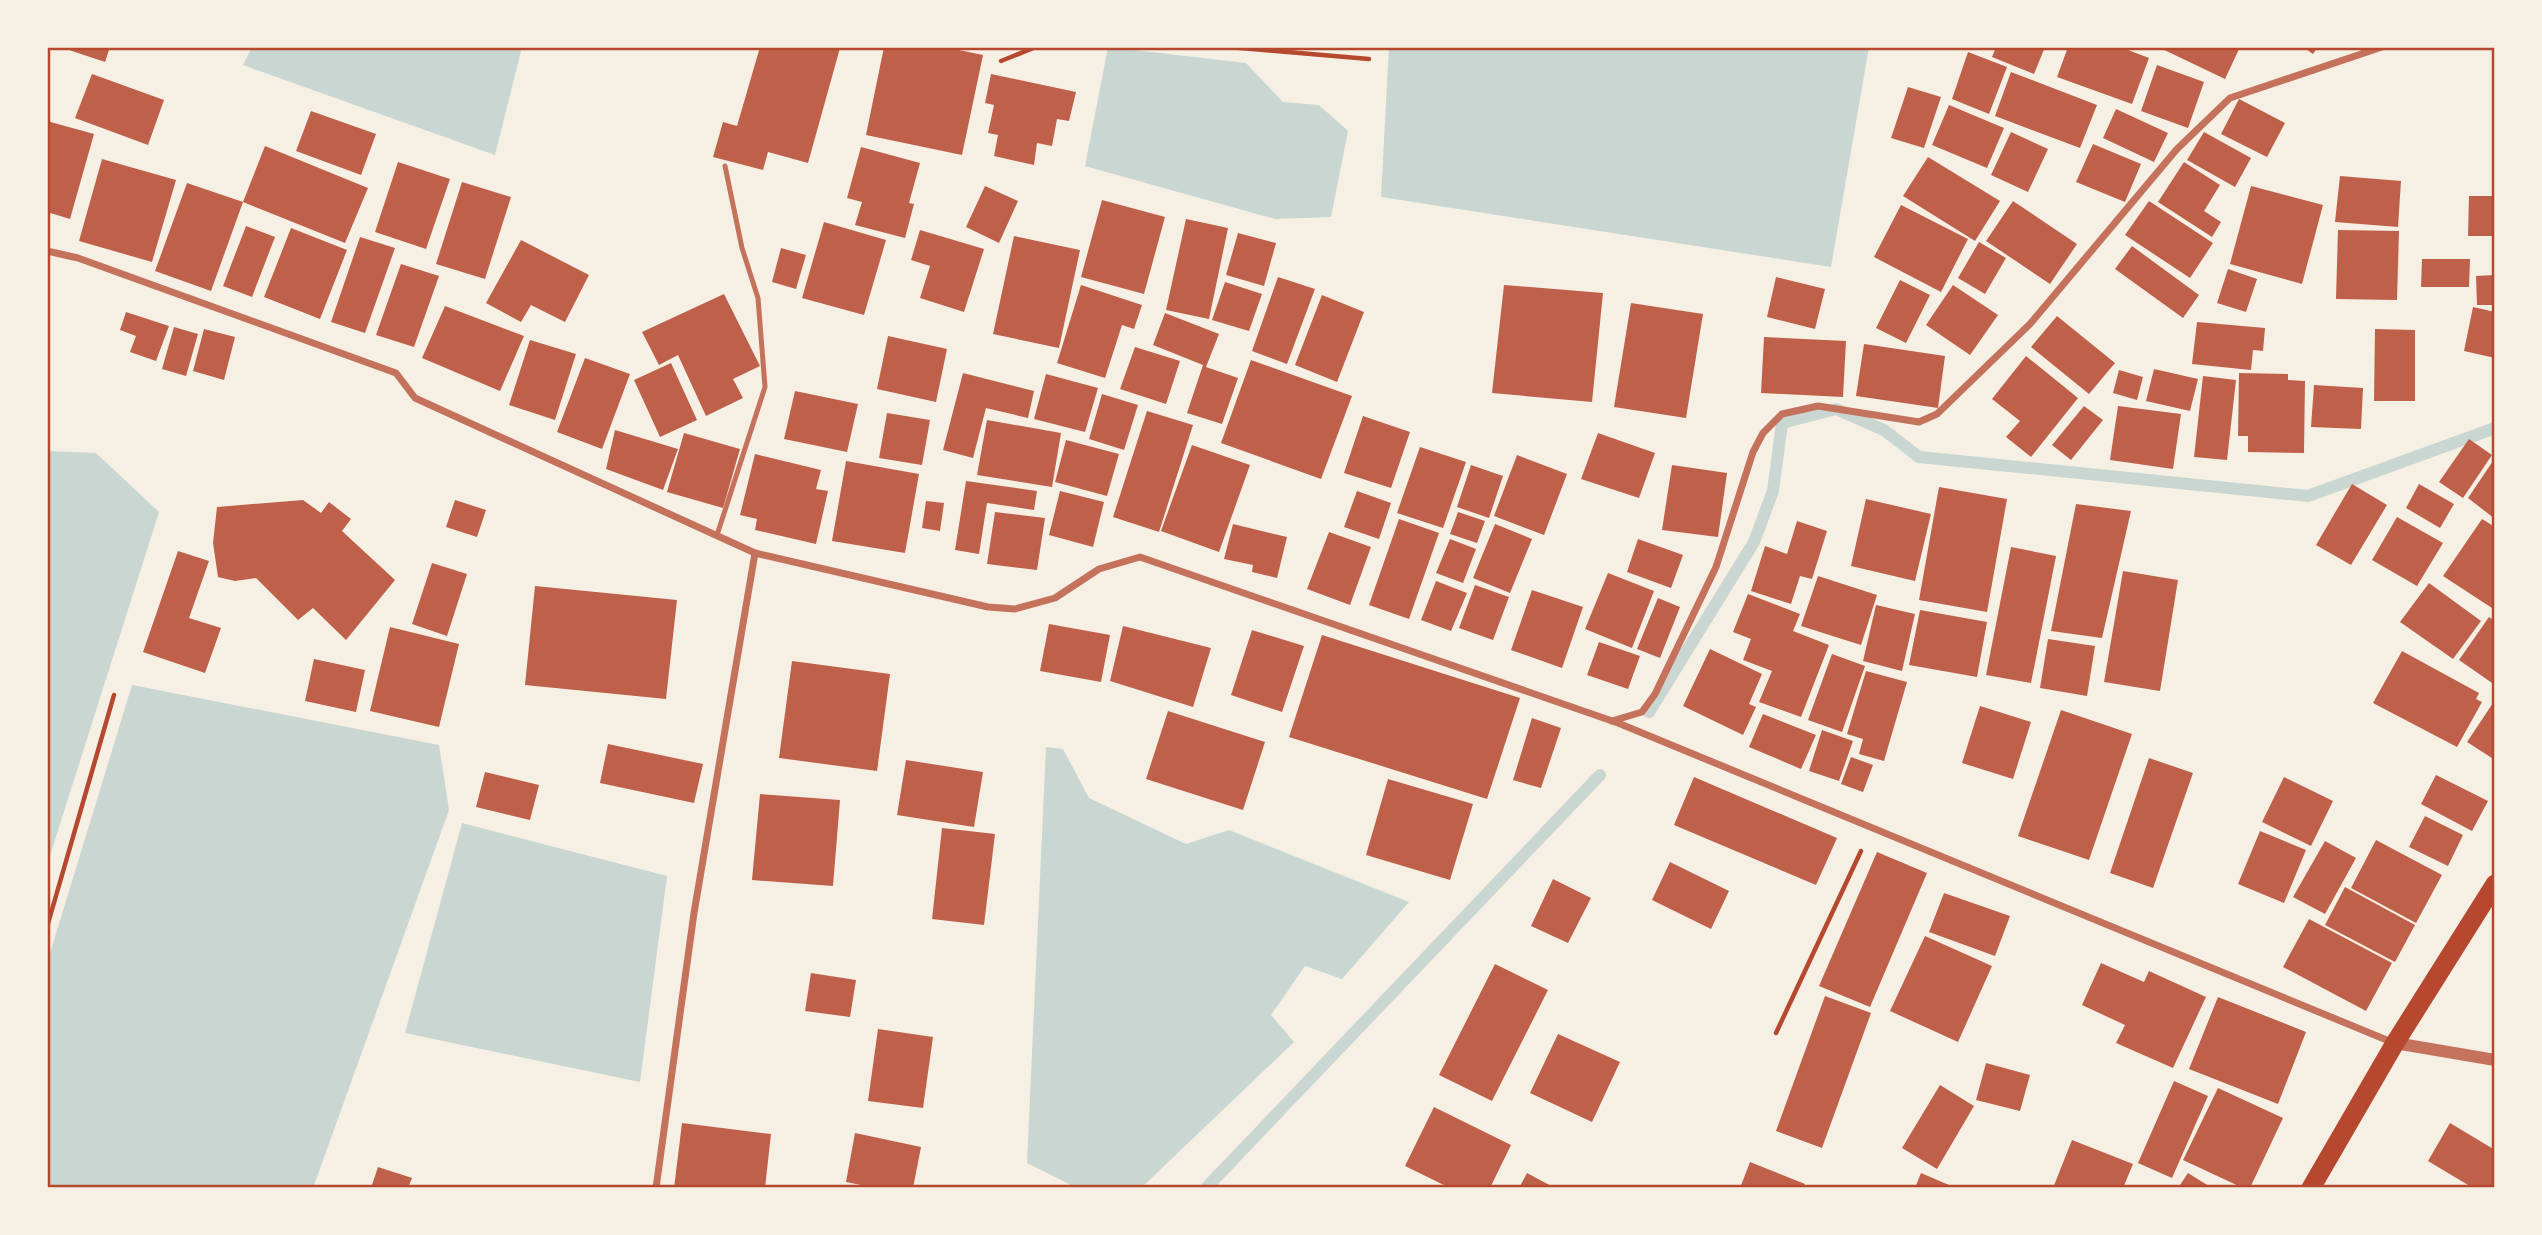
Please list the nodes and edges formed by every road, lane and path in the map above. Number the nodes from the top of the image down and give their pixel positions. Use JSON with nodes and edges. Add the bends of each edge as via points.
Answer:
{"nodes":[{"id":1,"x":1036,"y":47,"type":"edge"},
{"id":2,"x":1229,"y":47,"type":"edge"},
{"id":3,"x":2382,"y":47,"type":"edge"},
{"id":4,"x":1369,"y":60,"type":"dead end"},
{"id":5,"x":1001,"y":61,"type":"dead end"},
{"id":6,"x":725,"y":166,"type":"dead end"},
{"id":7,"x":47,"y":251,"type":"edge"},
{"id":8,"x":717,"y":535,"type":"junction"},
{"id":9,"x":755,"y":553,"type":"junction"},
{"id":10,"x":114,"y":695,"type":"dead end"},
{"id":11,"x":1612,"y":721,"type":"junction"},
{"id":12,"x":1872,"y":829,"type":"junction"},
{"id":13,"x":2495,"y":884,"type":"edge"},
{"id":14,"x":47,"y":927,"type":"edge"},
{"id":15,"x":1776,"y":1033,"type":"dead end"},
{"id":16,"x":2395,"y":1043,"type":"junction"},
{"id":17,"x":2495,"y":1060,"type":"edge"},
{"id":18,"x":656,"y":1188,"type":"edge"},
{"id":19,"x":2311,"y":1188,"type":"edge"}],
"edges":[{"from":1,"to":5,"type":"path"},
{"from":2,"to":4,"type":"path"},
{"from":3,"to":11,"type":"street","via":[[2230,98],[2177,149],[2030,324],[1937,414],[1919,422],[1818,405],[1782,414],[1763,433],[1753,452],[1716,567],[1655,694],[1642,712]]},
{"from":6,"to":8,"type":"lane","via":[[741,248],[758,298],[765,387]]},
{"from":7,"to":8,"type":"street","via":[[78,258],[396,373],[415,398]]},
{"from":8,"to":9,"type":"street"},
{"from":9,"to":11,"type":"street","via":[[988,607],[1015,609],[1055,598],[1100,569],[1140,557]]},
{"from":9,"to":18,"type":"street","via":[[694,913]]},
{"from":10,"to":14,"type":"path"},
{"from":11,"to":12,"type":"street"},
{"from":12,"to":15,"type":"path"},
{"from":12,"to":16,"type":"street"},
{"from":13,"to":16,"type":"highway"},
{"from":16,"to":17,"type":"street"},
{"from":16,"to":19,"type":"highway"}]}
